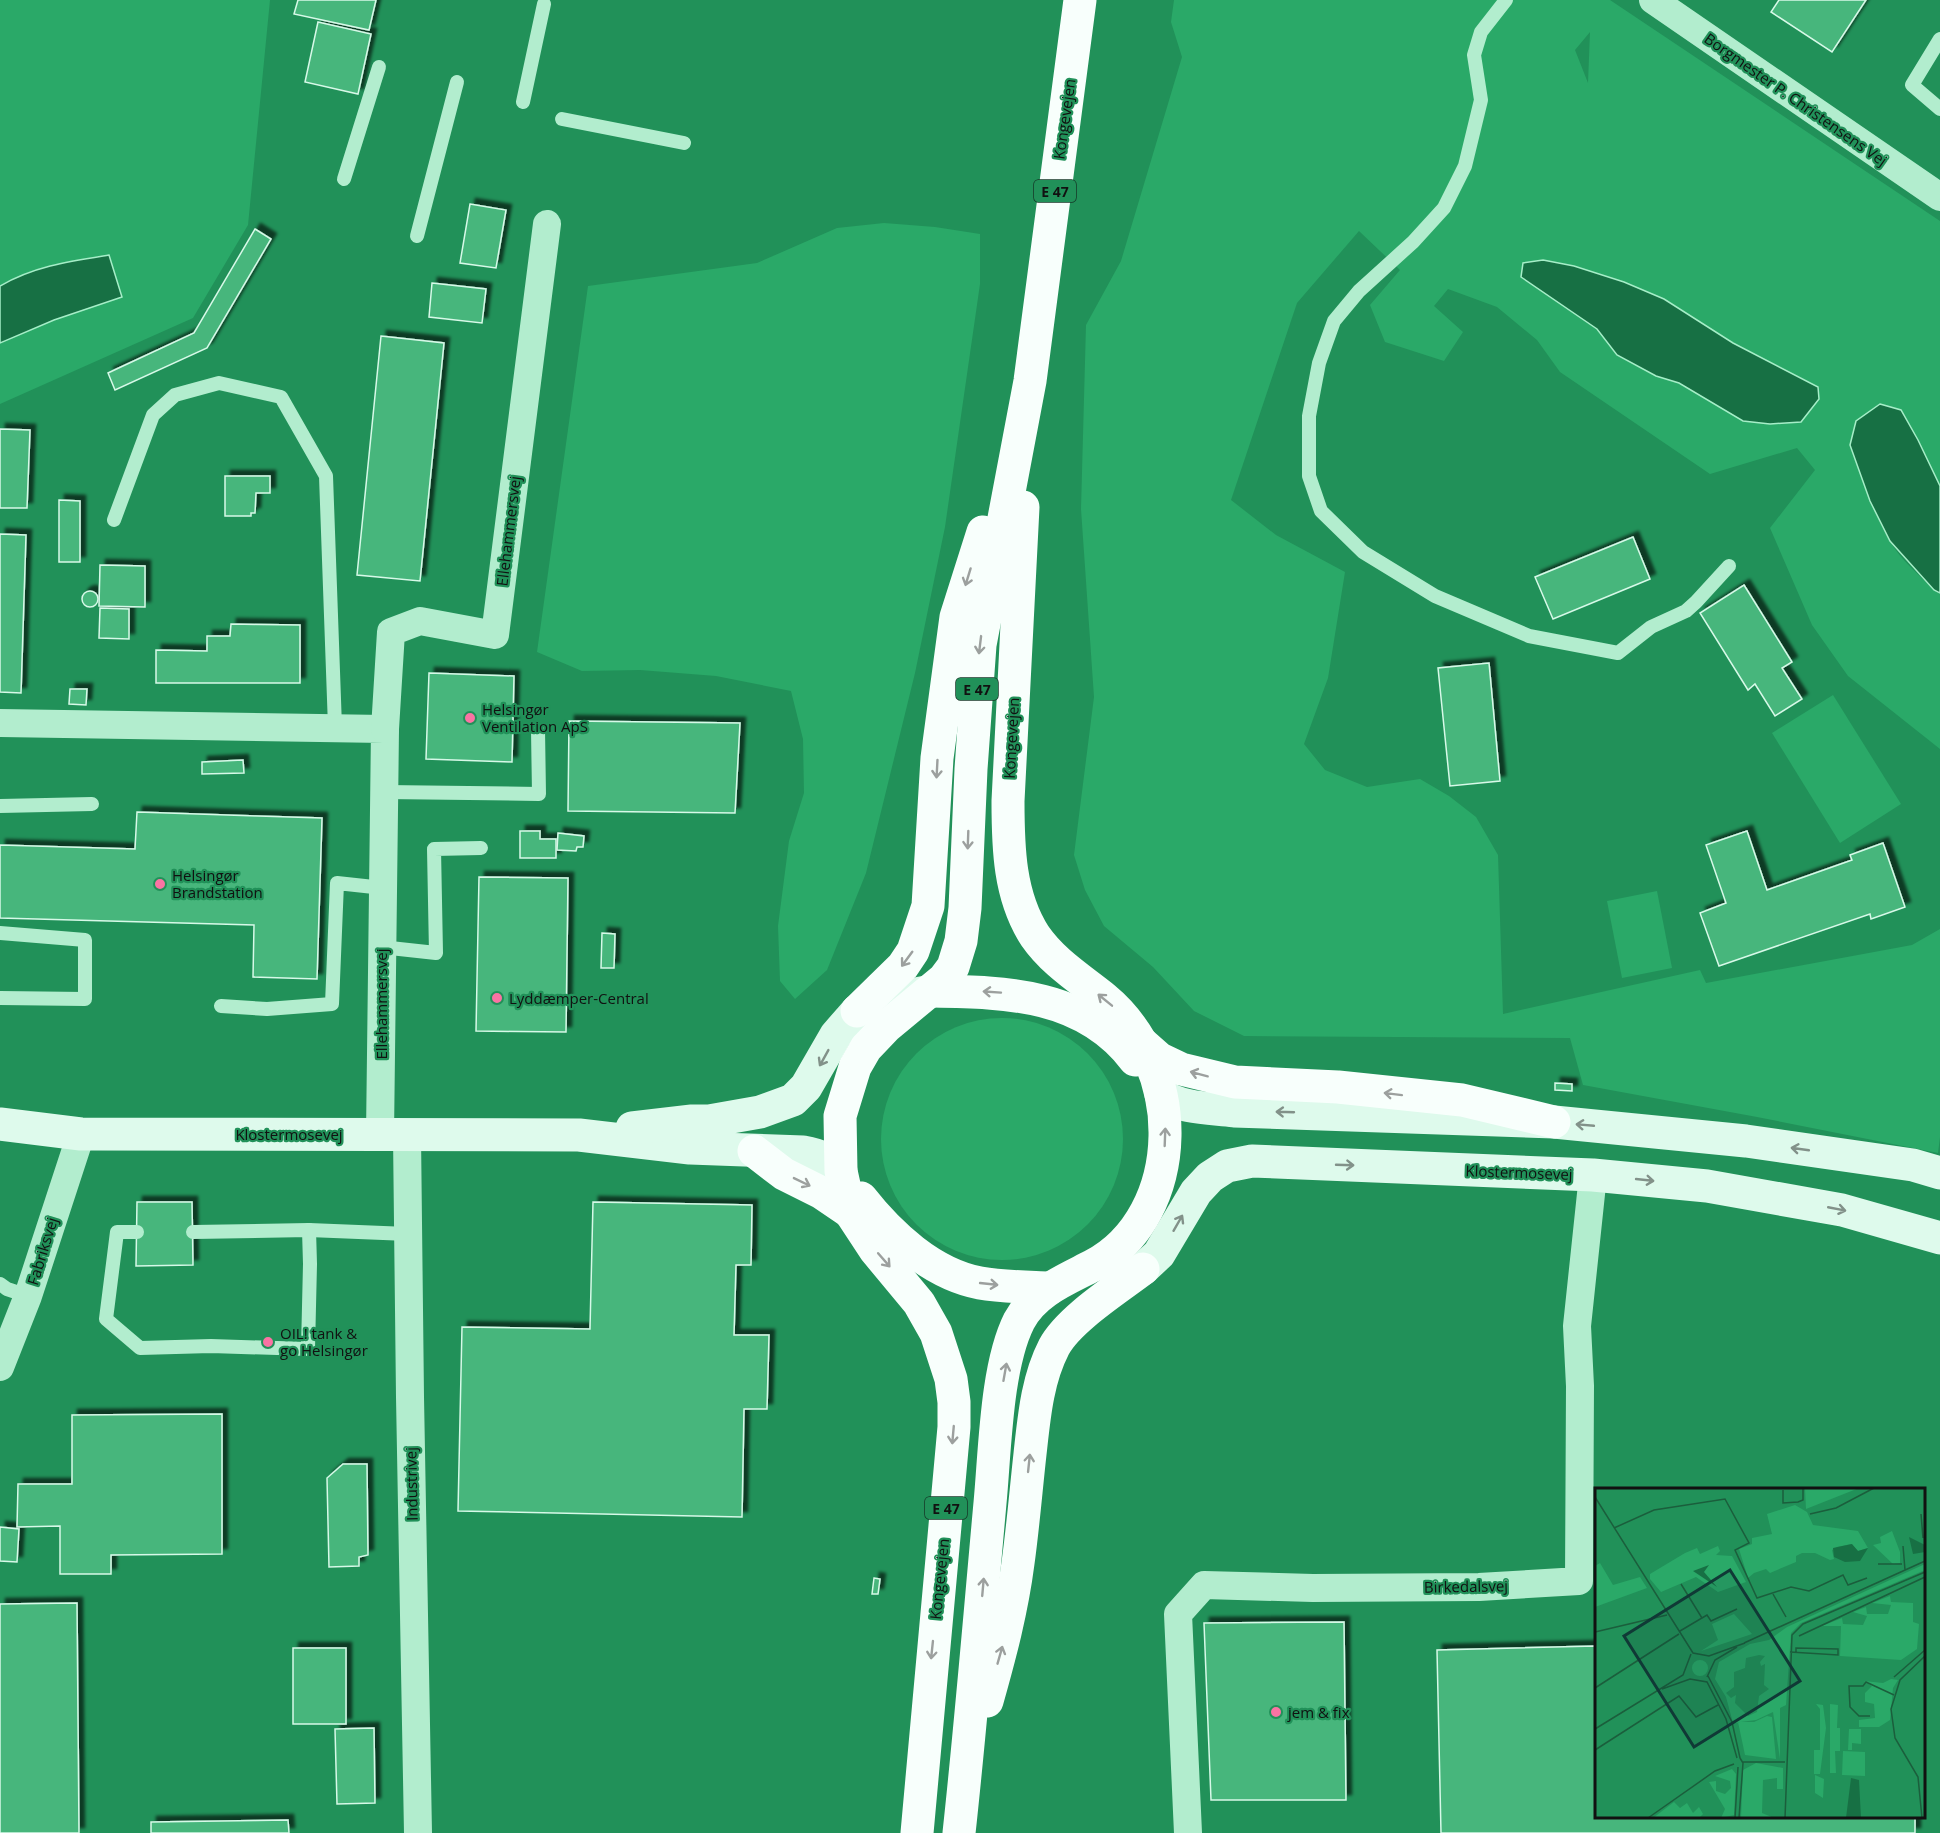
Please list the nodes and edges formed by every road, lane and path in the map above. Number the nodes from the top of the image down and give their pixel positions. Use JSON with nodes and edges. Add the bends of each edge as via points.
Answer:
{"nodes":[{"id":1,"x":1080,"y":0,"type":"edge"},
{"id":2,"x":1506,"y":0,"type":"edge"},
{"id":3,"x":1653,"y":0,"type":"edge"},
{"id":4,"x":544,"y":4,"type":"dead end"},
{"id":5,"x":1940,"y":39,"type":"edge"},
{"id":6,"x":379,"y":67,"type":"dead end"},
{"id":7,"x":457,"y":82,"type":"dead end"},
{"id":8,"x":523,"y":102,"type":"dead end"},
{"id":9,"x":1940,"y":109,"type":"edge"},
{"id":10,"x":562,"y":119,"type":"dead end"},
{"id":11,"x":684,"y":143,"type":"dead end"},
{"id":12,"x":344,"y":179,"type":"dead end"},
{"id":13,"x":1940,"y":197,"type":"edge"},
{"id":14,"x":547,"y":224,"type":"dead end"},
{"id":15,"x":417,"y":236,"type":"dead end"},
{"id":16,"x":1029,"y":381,"type":"junction"},
{"id":17,"x":114,"y":520,"type":"dead end"},
{"id":18,"x":1729,"y":566,"type":"dead end"},
{"id":19,"x":0,"y":723,"type":"edge"},
{"id":20,"x":335,"y":727,"type":"junction"},
{"id":21,"x":385,"y":729,"type":"junction"},
{"id":22,"x":538,"y":730,"type":"dead end"},
{"id":23,"x":385,"y":792,"type":"junction"},
{"id":24,"x":92,"y":804,"type":"dead end"},
{"id":25,"x":0,"y":806,"type":"edge"},
{"id":26,"x":481,"y":848,"type":"dead end"},
{"id":27,"x":383,"y":888,"type":"junction"},
{"id":28,"x":0,"y":933,"type":"edge"},
{"id":29,"x":381,"y":947,"type":"junction"},
{"id":30,"x":932,"y":991,"type":"junction"},
{"id":31,"x":0,"y":998,"type":"edge"},
{"id":32,"x":221,"y":1006,"type":"dead end"},
{"id":33,"x":857,"y":1011,"type":"junction"},
{"id":34,"x":1143,"y":1044,"type":"junction"},
{"id":35,"x":1161,"y":1095,"type":"junction"},
{"id":36,"x":1554,"y":1122,"type":"junction"},
{"id":37,"x":0,"y":1124,"type":"edge"},
{"id":38,"x":81,"y":1134,"type":"junction"},
{"id":39,"x":394,"y":1135,"type":"junction"},
{"id":40,"x":579,"y":1135,"type":"junction"},
{"id":41,"x":754,"y":1151,"type":"junction"},
{"id":42,"x":840,"y":1171,"type":"junction"},
{"id":43,"x":1940,"y":1173,"type":"edge"},
{"id":44,"x":1593,"y":1175,"type":"junction"},
{"id":45,"x":850,"y":1212,"type":"junction"},
{"id":46,"x":309,"y":1230,"type":"junction"},
{"id":47,"x":137,"y":1232,"type":"dead end"},
{"id":48,"x":193,"y":1232,"type":"dead end"},
{"id":49,"x":408,"y":1234,"type":"junction"},
{"id":50,"x":1940,"y":1238,"type":"edge"},
{"id":51,"x":1143,"y":1269,"type":"junction"},
{"id":52,"x":0,"y":1284,"type":"edge"},
{"id":53,"x":1050,"y":1288,"type":"junction"},
{"id":54,"x":28,"y":1296,"type":"junction"},
{"id":55,"x":0,"y":1367,"type":"edge"},
{"id":56,"x":966,"y":1772,"type":"junction"},
{"id":57,"x":418,"y":1833,"type":"edge"},
{"id":58,"x":917,"y":1833,"type":"edge"},
{"id":59,"x":959,"y":1833,"type":"edge"},
{"id":60,"x":1188,"y":1833,"type":"edge"}],
"edges":[{"from":1,"to":16,"type":"main road","name":"Kongevejen","number":"E 47"},
{"from":2,"to":18,"type":"lane","via":[[1481,32],[1474,55],[1481,100],[1465,166],[1444,208],[1359,291],[1334,321],[1309,416],[1309,476],[1321,511],[1363,552],[1435,596],[1530,636],[1618,653],[1651,627],[1686,611]]},
{"from":3,"to":13,"type":"street","name":"Borgmester P. Christensens Vej"},
{"from":4,"to":8,"type":"lane"},
{"from":5,"to":9,"type":"lane","via":[[1911,85]]},
{"from":6,"to":12,"type":"lane"},
{"from":7,"to":15,"type":"lane"},
{"from":10,"to":11,"type":"lane"},
{"from":14,"to":21,"type":"street","name":"Ellehammersvej","via":[[495,635],[420,621],[391,632]]},
{"from":16,"to":30,"type":"main road","name":"Kongevejen","number":"E 47","one_way":true,"via":[[980,645],[961,941],[953,967]]},
{"from":16,"to":33,"type":"main road","one_way":true,"via":[[956,617],[937,758],[931,887],[926,915],[914,951]]},
{"from":34,"to":16,"type":"main road","name":"Kongevejen","number":"E 47","one_way":true,"via":[[1116,1009],[1046,950],[1033,933],[1023,912],[1011,864],[1008,801]]},
{"from":17,"to":20,"type":"lane","via":[[153,415],[175,395],[219,383],[281,397],[326,476]]},
{"from":19,"to":20,"type":"street"},
{"from":20,"to":21,"type":"street"},
{"from":21,"to":23,"type":"street","name":"Ellehammersvej"},
{"from":22,"to":23,"type":"lane","via":[[539,795]]},
{"from":23,"to":27,"type":"street","name":"Ellehammersvej"},
{"from":24,"to":25,"type":"lane"},
{"from":26,"to":29,"type":"lane","via":[[434,849],[436,953]]},
{"from":27,"to":29,"type":"street","name":"Ellehammersvej"},
{"from":27,"to":32,"type":"lane","via":[[337,883],[332,1004],[267,1009]]},
{"from":28,"to":31,"type":"lane","via":[[85,940],[85,999]]},
{"from":29,"to":39,"type":"street","name":"Ellehammersvej"},
{"from":30,"to":33,"type":"main road","via":[[878,1001]]},
{"from":35,"to":30,"type":"main road","number":"E 47","one_way":true,"via":[[1114,1037],[1074,1011],[1025,996]]},
{"from":30,"to":42,"type":"main road","number":"E 47","via":[[886,1028],[866,1048],[855,1067],[840,1116]]},
{"from":33,"to":40,"type":"main road","name":"Klostermosevej","one_way":true,"via":[[836,1035],[806,1087],[793,1100],[760,1112],[719,1119]]},
{"from":34,"to":35,"type":"main road","number":"E 47"},
{"from":36,"to":34,"type":"main road","one_way":true,"via":[[1462,1100],[1338,1087],[1234,1082],[1181,1069],[1160,1059]]},
{"from":36,"to":35,"type":"main road","one_way":true,"via":[[1234,1111],[1185,1105]]},
{"from":53,"to":35,"type":"main road","number":"E 47","one_way":true,"via":[[1109,1255],[1135,1231],[1146,1213],[1154,1198],[1163,1160],[1165,1122]]},
{"from":43,"to":36,"type":"main road","one_way":true,"via":[[1913,1165],[1746,1141]]},
{"from":37,"to":38,"type":"main road","name":"Klostermosevej"},
{"from":38,"to":39,"type":"main road","name":"Klostermosevej"},
{"from":38,"to":54,"type":"street","name":"Fabriksvej"},
{"from":39,"to":40,"type":"main road","name":"Klostermosevej"},
{"from":39,"to":49,"type":"street","name":"Industrivej"},
{"from":40,"to":41,"type":"main road","name":"Klostermosevej"},
{"from":41,"to":42,"type":"main road","name":"Klostermosevej","via":[[819,1155]]},
{"from":41,"to":45,"type":"main road","one_way":true,"via":[[784,1174],[822,1192]]},
{"from":42,"to":45,"type":"main road","number":"E 47"},
{"from":42,"to":53,"type":"main road","one_way":true,"via":[[893,1234],[934,1264],[982,1284]]},
{"from":44,"to":50,"type":"main road","name":"Klostermosevej","one_way":true,"via":[[1707,1186],[1842,1210]]},
{"from":51,"to":44,"type":"main road","name":"Klostermosevej","one_way":true,"via":[[1159,1254],[1196,1191],[1210,1177],[1236,1164],[1252,1161]]},
{"from":44,"to":60,"type":"street","name":"Birkedalsvej","via":[[1577,1326],[1579,1581],[1468,1587],[1204,1585],[1178,1614]]},
{"from":45,"to":58,"type":"main road","name":"Kongevejen","number":"E 47","one_way":true,"via":[[875,1250],[920,1303],[945,1357],[954,1402]]},
{"from":46,"to":47,"type":"lane","via":[[308,1349],[140,1348],[106,1319],[117,1233]]},
{"from":46,"to":48,"type":"lane"},
{"from":46,"to":49,"type":"lane"},
{"from":49,"to":57,"type":"street","name":"Industrivej"},
{"from":51,"to":53,"type":"main road","via":[[1118,1280]]},
{"from":56,"to":51,"type":"main road","one_way":true,"via":[[1004,1642],[1018,1564],[1035,1410],[1043,1377],[1064,1333]]},
{"from":52,"to":54,"type":"lane"},
{"from":56,"to":53,"type":"main road","number":"E 47","one_way":true,"via":[[1005,1370],[1012,1338],[1025,1310]]},
{"from":54,"to":55,"type":"street","name":"Fabriksvej"},
{"from":56,"to":59,"type":"main road","number":"E 47"}]}
